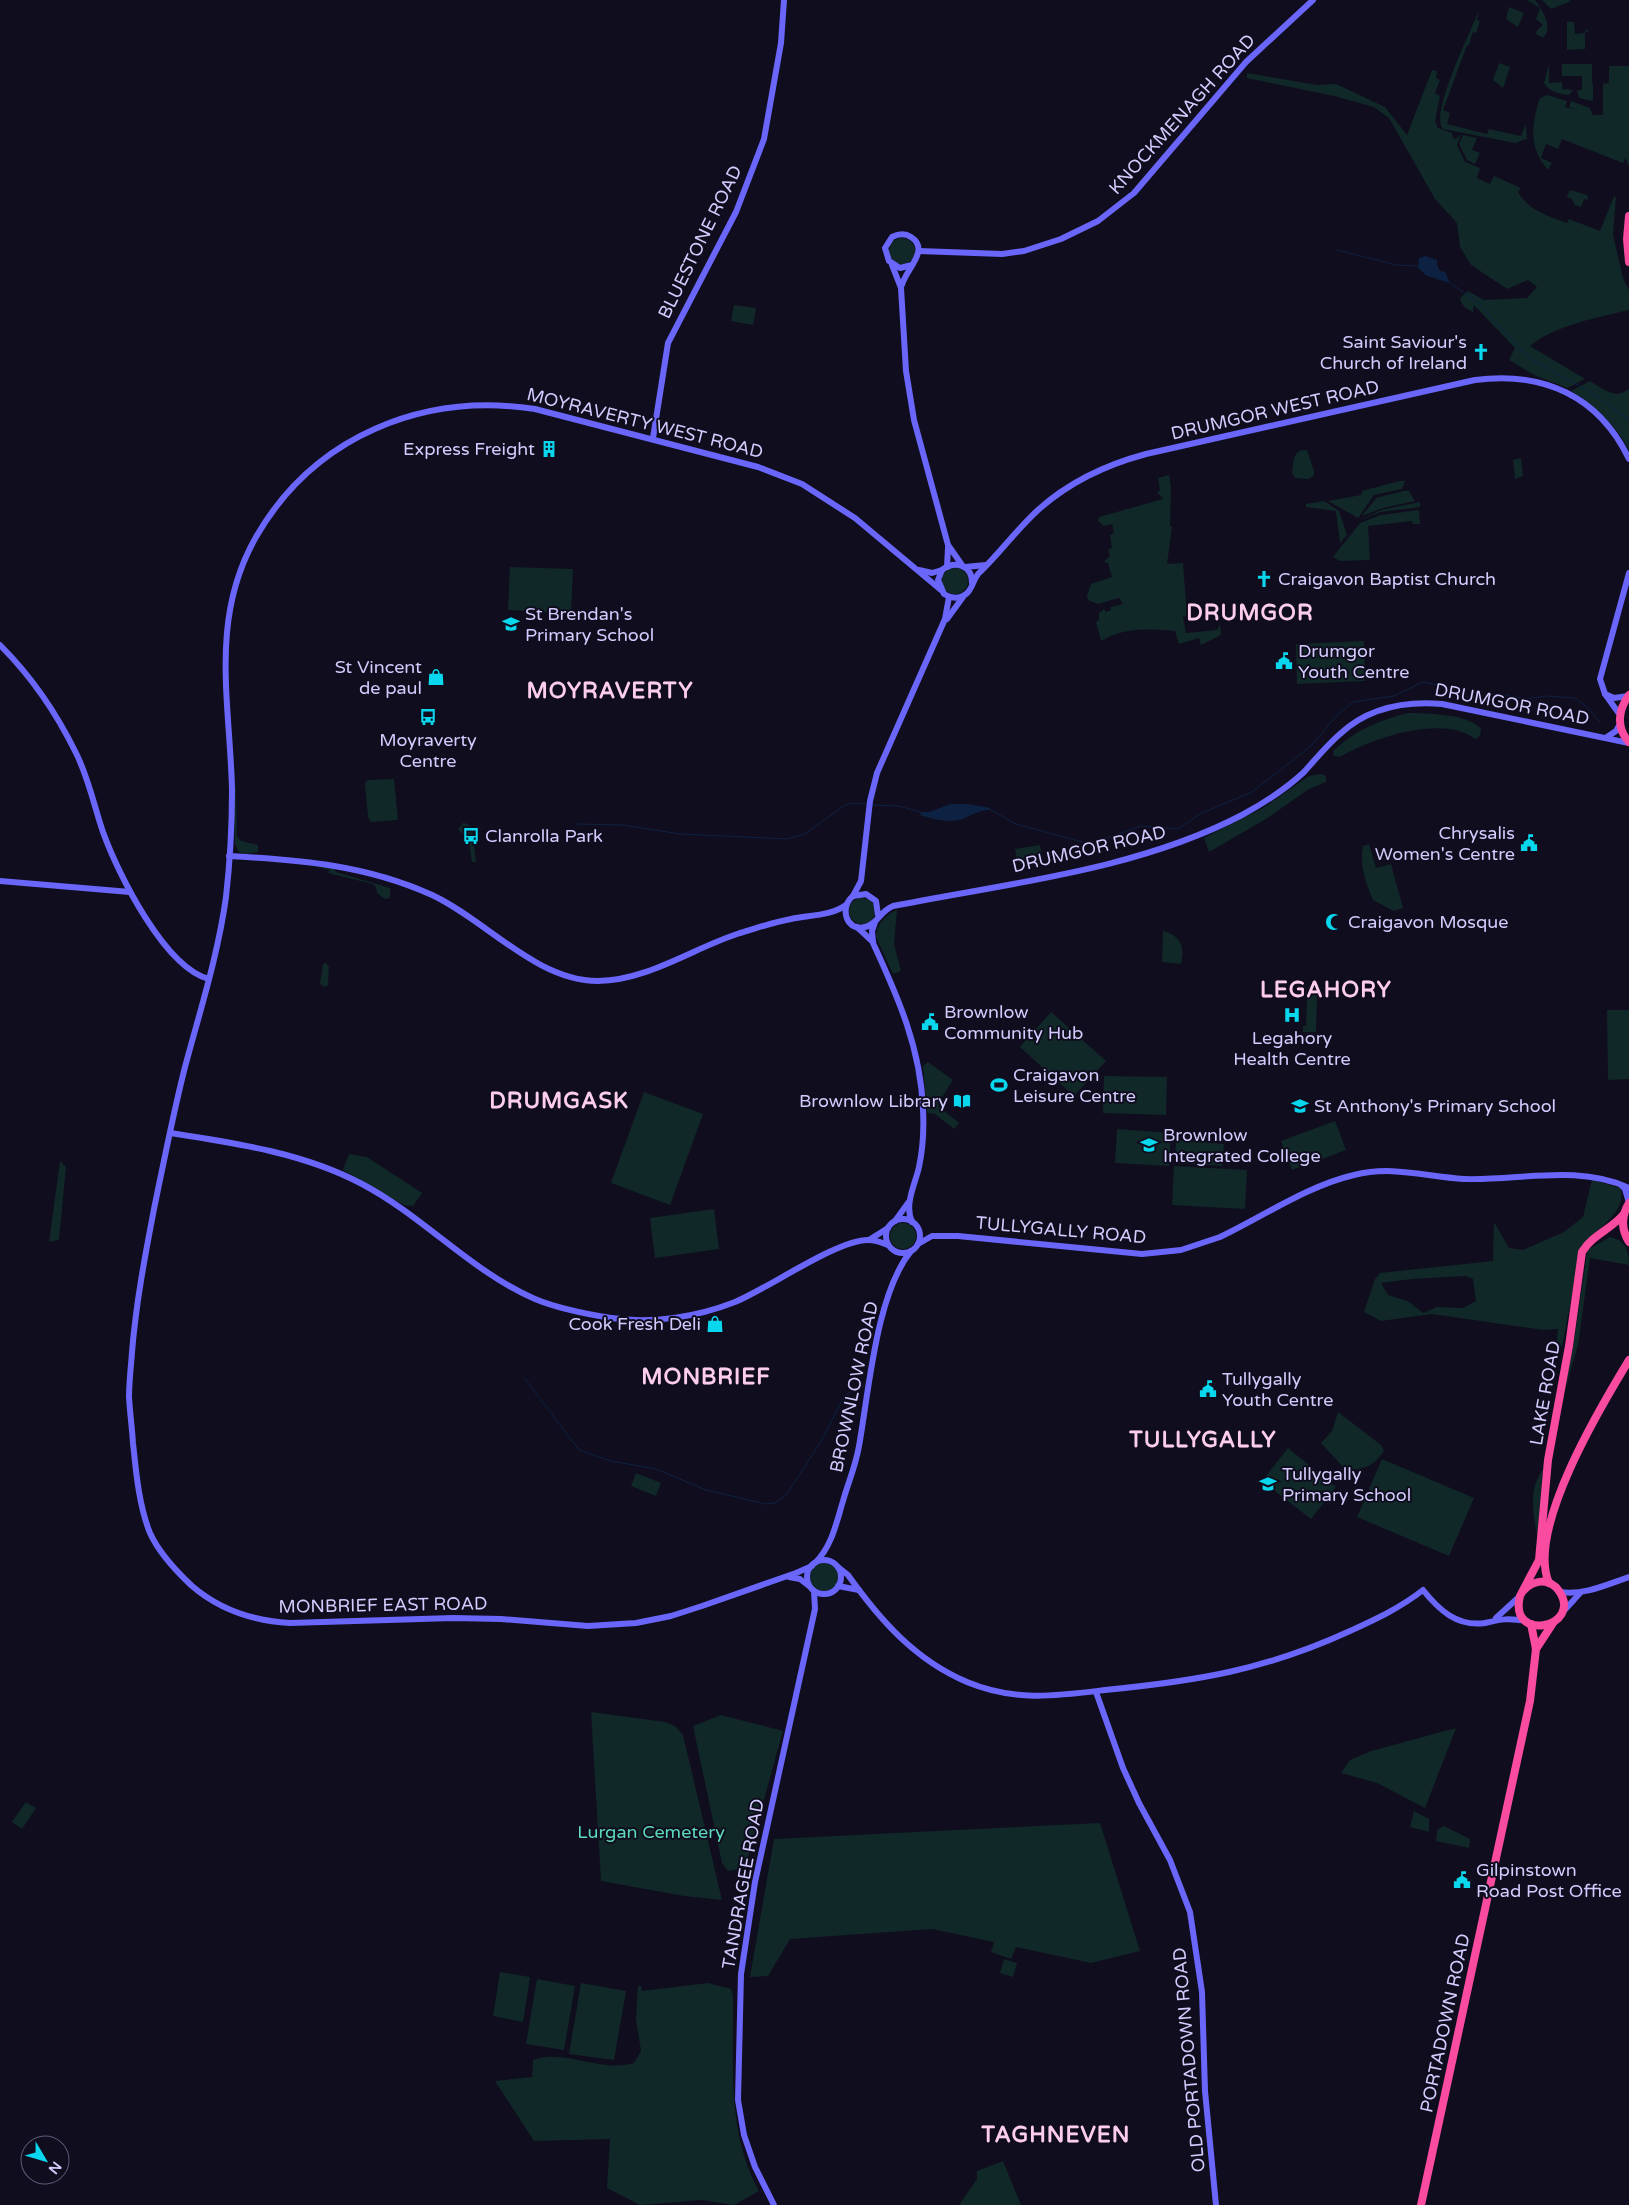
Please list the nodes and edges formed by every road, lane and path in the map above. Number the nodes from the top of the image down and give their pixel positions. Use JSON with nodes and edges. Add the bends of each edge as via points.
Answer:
{"nodes":[{"id":1,"x":784,"y":0,"type":"edge"},
{"id":2,"x":1313,"y":0,"type":"edge"},
{"id":3,"x":1629,"y":216,"type":"edge"},
{"id":4,"x":919,"y":251,"type":"junction"},
{"id":5,"x":1629,"y":262,"type":"edge"},
{"id":6,"x":912,"y":264,"type":"junction"},
{"id":7,"x":892,"y":265,"type":"junction"},
{"id":8,"x":901,"y":288,"type":"junction"},
{"id":9,"x":653,"y":438,"type":"junction"},
{"id":10,"x":1629,"y":459,"type":"edge"},
{"id":11,"x":948,"y":545,"type":"junction"},
{"id":12,"x":990,"y":562,"type":"junction"},
{"id":13,"x":964,"y":567,"type":"junction"},
{"id":14,"x":944,"y":568,"type":"junction"},
{"id":15,"x":918,"y":570,"type":"junction"},
{"id":16,"x":1629,"y":572,"type":"edge"},
{"id":17,"x":972,"y":583,"type":"junction"},
{"id":18,"x":941,"y":590,"type":"junction"},
{"id":19,"x":964,"y":596,"type":"junction"},
{"id":20,"x":949,"y":597,"type":"junction"},
{"id":21,"x":941,"y":626,"type":"junction"},
{"id":22,"x":0,"y":645,"type":"edge"},
{"id":23,"x":1605,"y":694,"type":"junction"},
{"id":24,"x":1629,"y":696,"type":"edge"},
{"id":25,"x":1620,"y":720,"type":"junction"},
{"id":26,"x":1607,"y":737,"type":"junction"},
{"id":27,"x":1629,"y":742,"type":"edge"},
{"id":28,"x":229,"y":856,"type":"junction"},
{"id":29,"x":862,"y":881,"type":"junction"},
{"id":30,"x":0,"y":882,"type":"edge"},
{"id":31,"x":130,"y":892,"type":"junction"},
{"id":32,"x":853,"y":896,"type":"junction"},
{"id":33,"x":870,"y":896,"type":"junction"},
{"id":34,"x":876,"y":901,"type":"junction"},
{"id":35,"x":846,"y":905,"type":"junction"},
{"id":36,"x":893,"y":906,"type":"junction"},
{"id":37,"x":826,"y":914,"type":"junction"},
{"id":38,"x":877,"y":918,"type":"junction"},
{"id":39,"x":850,"y":923,"type":"junction"},
{"id":40,"x":857,"y":927,"type":"junction"},
{"id":41,"x":874,"y":943,"type":"junction"},
{"id":42,"x":210,"y":979,"type":"junction"},
{"id":43,"x":170,"y":1133,"type":"junction"},
{"id":44,"x":1619,"y":1183,"type":"junction"},
{"id":45,"x":1629,"y":1188,"type":"edge"},
{"id":46,"x":910,"y":1200,"type":"junction"},
{"id":47,"x":1629,"y":1203,"type":"edge"},
{"id":48,"x":1623,"y":1215,"type":"junction"},
{"id":49,"x":893,"y":1222,"type":"junction"},
{"id":50,"x":912,"y":1222,"type":"junction"},
{"id":51,"x":888,"y":1228,"type":"junction"},
{"id":52,"x":918,"y":1229,"type":"junction"},
{"id":53,"x":932,"y":1236,"type":"junction"},
{"id":54,"x":869,"y":1240,"type":"junction"},
{"id":55,"x":1629,"y":1242,"type":"edge"},
{"id":56,"x":918,"y":1244,"type":"junction"},
{"id":57,"x":888,"y":1245,"type":"junction"},
{"id":58,"x":894,"y":1251,"type":"junction"},
{"id":59,"x":911,"y":1251,"type":"junction"},
{"id":60,"x":898,"y":1272,"type":"junction"},
{"id":61,"x":1629,"y":1360,"type":"edge"},
{"id":62,"x":832,"y":1537,"type":"junction"},
{"id":63,"x":832,"y":1562,"type":"junction"},
{"id":64,"x":813,"y":1564,"type":"junction"},
{"id":65,"x":838,"y":1567,"type":"junction"},
{"id":66,"x":1629,"y":1577,"type":"edge"},
{"id":67,"x":784,"y":1578,"type":"junction"},
{"id":68,"x":1549,"y":1583,"type":"junction"},
{"id":69,"x":838,"y":1586,"type":"junction"},
{"id":70,"x":812,"y":1589,"type":"junction"},
{"id":71,"x":859,"y":1590,"type":"junction"},
{"id":72,"x":1560,"y":1592,"type":"junction"},
{"id":73,"x":1581,"y":1592,"type":"junction"},
{"id":74,"x":1521,"y":1593,"type":"junction"},
{"id":75,"x":827,"y":1594,"type":"junction"},
{"id":76,"x":815,"y":1609,"type":"junction"},
{"id":77,"x":1561,"y":1614,"type":"junction"},
{"id":78,"x":1494,"y":1620,"type":"junction"},
{"id":79,"x":1555,"y":1622,"type":"junction"},
{"id":80,"x":1529,"y":1623,"type":"junction"},
{"id":81,"x":1536,"y":1649,"type":"junction"},
{"id":82,"x":1096,"y":1692,"type":"junction"},
{"id":83,"x":774,"y":2205,"type":"edge"},
{"id":84,"x":1216,"y":2205,"type":"edge"},
{"id":85,"x":1421,"y":2205,"type":"edge"}],
"edges":[{"from":1,"to":9,"type":"street","name":"BLUESTONE ROAD","via":[[781,43],[764,139],[736,212],[668,343]]},
{"from":2,"to":4,"type":"street","name":"KNOCKMENAGH ROAD","via":[[1233,76],[1149,178],[1098,221],[1061,239],[1024,251],[1002,254]]},
{"from":3,"to":5,"type":"highway"},
{"from":4,"to":6,"type":"street"},
{"from":4,"to":7,"type":"street","via":[[910,236],[892,237],[886,244],[885,253]]},
{"from":6,"to":7,"type":"street","via":[[904,268]]},
{"from":6,"to":8,"type":"street"},
{"from":7,"to":8,"type":"street"},
{"from":8,"to":11,"type":"street","via":[[906,371],[914,420]]},
{"from":9,"to":15,"type":"street","name":"MOYRAVERTY WEST ROAD","via":[[758,467],[802,484],[855,518]]},
{"from":9,"to":28,"type":"street","name":"MOYRAVERTY WEST ROAD","via":[[535,408],[498,404],[456,405],[422,411],[379,426],[338,448],[304,476],[254,539],[241,569],[230,611],[224,643],[232,790]]},
{"from":10,"to":12,"type":"street","name":"DRUMGOR WEST ROAD","via":[[1605,422],[1572,395],[1526,379],[1475,380],[1120,461],[1084,477],[1056,495]]},
{"from":11,"to":13,"type":"street"},
{"from":11,"to":14,"type":"street"},
{"from":12,"to":13,"type":"street","via":[[984,566]]},
{"from":12,"to":17,"type":"street","name":"DRUMGOR WEST ROAD"},
{"from":13,"to":14,"type":"street","via":[[955,564]]},
{"from":13,"to":17,"type":"street","via":[[971,574]]},
{"from":14,"to":15,"type":"street","via":[[932,573]]},
{"from":14,"to":18,"type":"street","via":[[938,580]]},
{"from":15,"to":18,"type":"street","name":"MOYRAVERTY WEST ROAD"},
{"from":16,"to":23,"type":"street","via":[[1600,674]]},
{"from":17,"to":19,"type":"street"},
{"from":18,"to":20,"type":"street"},
{"from":19,"to":20,"type":"street"},
{"from":19,"to":21,"type":"street"},
{"from":20,"to":21,"type":"street"},
{"from":21,"to":29,"type":"street","via":[[877,773],[870,801]]},
{"from":22,"to":31,"type":"street","via":[[37,690],[66,734],[88,781],[113,858]]},
{"from":23,"to":24,"type":"street","via":[[1614,698]]},
{"from":23,"to":25,"type":"street"},
{"from":24,"to":25,"type":"highway"},
{"from":25,"to":26,"type":"street","name":"DRUMGOR ROAD","via":[[1616,730]]},
{"from":25,"to":27,"type":"highway"},
{"from":26,"to":27,"type":"street","name":"DRUMGOR ROAD"},
{"from":26,"to":36,"type":"street","name":"DRUMGOR ROAD","via":[[1442,704],[1391,706],[1351,725],[1303,773],[1266,800],[1194,838],[1148,854],[1088,868]]},
{"from":28,"to":37,"type":"street","via":[[340,866],[396,880],[462,910],[543,967],[589,980],[639,975],[739,933],[789,919]]},
{"from":28,"to":42,"type":"street","name":"MOYRAVERTY WEST ROAD","via":[[225,904]]},
{"from":29,"to":32,"type":"street"},
{"from":29,"to":33,"type":"street"},
{"from":30,"to":31,"type":"street"},
{"from":31,"to":42,"type":"street","via":[[182,964],[196,975]]},
{"from":32,"to":33,"type":"street"},
{"from":32,"to":35,"type":"street"},
{"from":33,"to":34,"type":"street"},
{"from":34,"to":36,"type":"street","name":"DRUMGOR ROAD"},
{"from":34,"to":38,"type":"street"},
{"from":35,"to":37,"type":"street"},
{"from":35,"to":39,"type":"street","via":[[845,915]]},
{"from":36,"to":38,"type":"street","name":"DRUMGOR ROAD"},
{"from":37,"to":39,"type":"street"},
{"from":38,"to":40,"type":"street","via":[[869,926]]},
{"from":38,"to":41,"type":"street","via":[[872,931]]},
{"from":39,"to":40,"type":"street"},
{"from":40,"to":41,"type":"street"},
{"from":41,"to":46,"type":"street","via":[[908,1022],[918,1058],[924,1119],[919,1167]]},
{"from":42,"to":43,"type":"street","name":"MONBRIEF EAST ROAD"},
{"from":43,"to":54,"type":"street","via":[[269,1151],[320,1165],[389,1200],[516,1288],[553,1306],[611,1318],[643,1320],[685,1316],[732,1303],[844,1246]]},
{"from":43,"to":67,"type":"street","name":"MONBRIEF EAST ROAD","via":[[136,1308],[129,1395],[136,1473],[149,1530],[159,1549],[181,1576],[215,1603],[235,1613],[272,1622],[453,1618],[588,1626],[636,1623],[671,1616]]},
{"from":44,"to":45,"type":"street","name":"TULLYGALLY ROAD"},
{"from":44,"to":47,"type":"street","via":[[1625,1189]]},
{"from":44,"to":53,"type":"street","name":"TULLYGALLY ROAD","via":[[1590,1176],[1486,1180],[1405,1170],[1367,1172],[1333,1181],[1220,1237],[1165,1253],[1112,1252]]},
{"from":46,"to":49,"type":"street"},
{"from":46,"to":50,"type":"street"},
{"from":47,"to":48,"type":"highway"},
{"from":48,"to":55,"type":"highway","via":[[1624,1233]]},
{"from":48,"to":74,"type":"highway","name":"LAKE ROAD","via":[[1609,1229],[1590,1240],[1582,1252],[1548,1460],[1539,1560]]},
{"from":49,"to":50,"type":"street"},
{"from":49,"to":51,"type":"street"},
{"from":50,"to":52,"type":"street"},
{"from":51,"to":54,"type":"street"},
{"from":51,"to":57,"type":"street"},
{"from":52,"to":53,"type":"street"},
{"from":52,"to":56,"type":"street"},
{"from":53,"to":56,"type":"street"},
{"from":54,"to":57,"type":"street"},
{"from":56,"to":59,"type":"street"},
{"from":57,"to":58,"type":"street"},
{"from":58,"to":59,"type":"street"},
{"from":58,"to":60,"type":"street","name":"BROWNLOW ROAD","via":[[899,1261]]},
{"from":59,"to":60,"type":"street","name":"BROWNLOW ROAD"},
{"from":60,"to":62,"type":"street","name":"BROWNLOW ROAD","via":[[882,1321],[868,1384],[859,1448]]},
{"from":61,"to":68,"type":"highway","via":[[1570,1467],[1555,1507],[1543,1566]]},
{"from":62,"to":63,"type":"street","name":"BROWNLOW ROAD"},
{"from":62,"to":64,"type":"street","name":"BROWNLOW ROAD"},
{"from":63,"to":64,"type":"street","via":[[823,1560]]},
{"from":63,"to":65,"type":"street"},
{"from":64,"to":67,"type":"street","name":"MONBRIEF EAST ROAD"},
{"from":64,"to":70,"type":"street","via":[[807,1578]]},
{"from":65,"to":69,"type":"street","via":[[841,1578]]},
{"from":65,"to":71,"type":"street"},
{"from":66,"to":73,"type":"street"},
{"from":67,"to":70,"type":"street","via":[[800,1579]]},
{"from":68,"to":72,"type":"highway"},
{"from":68,"to":74,"type":"highway","via":[[1534,1582]]},
{"from":69,"to":71,"type":"street"},
{"from":69,"to":75,"type":"street"},
{"from":70,"to":75,"type":"street"},
{"from":70,"to":76,"type":"street","name":"TANDRAGEE ROAD"},
{"from":71,"to":82,"type":"street","via":[[908,1647],[968,1682],[1005,1693],[1037,1697]]},
{"from":72,"to":73,"type":"street"},
{"from":72,"to":77,"type":"highway","via":[[1563,1599]]},
{"from":73,"to":77,"type":"street"},
{"from":74,"to":78,"type":"street"},
{"from":74,"to":80,"type":"highway","via":[[1520,1612]]},
{"from":75,"to":76,"type":"street","name":"TANDRAGEE ROAD"},
{"from":76,"to":83,"type":"street","name":"TANDRAGEE ROAD","via":[[755,1882],[741,1979],[738,2100],[744,2135]]},
{"from":77,"to":79,"type":"highway"},
{"from":78,"to":80,"type":"street","via":[[1510,1618]]},
{"from":78,"to":82,"type":"street","via":[[1457,1621],[1438,1608],[1423,1590],[1393,1611],[1304,1651],[1260,1666],[1183,1682]]},
{"from":79,"to":80,"type":"highway","via":[[1545,1626]]},
{"from":79,"to":81,"type":"highway"},
{"from":80,"to":81,"type":"highway"},
{"from":81,"to":85,"type":"highway","name":"PORTADOWN ROAD","via":[[1530,1701]]},
{"from":82,"to":84,"type":"street","name":"OLD PORTADOWN ROAD","via":[[1133,1792],[1170,1860],[1190,1912],[1202,1992],[1205,2090]]}]}
